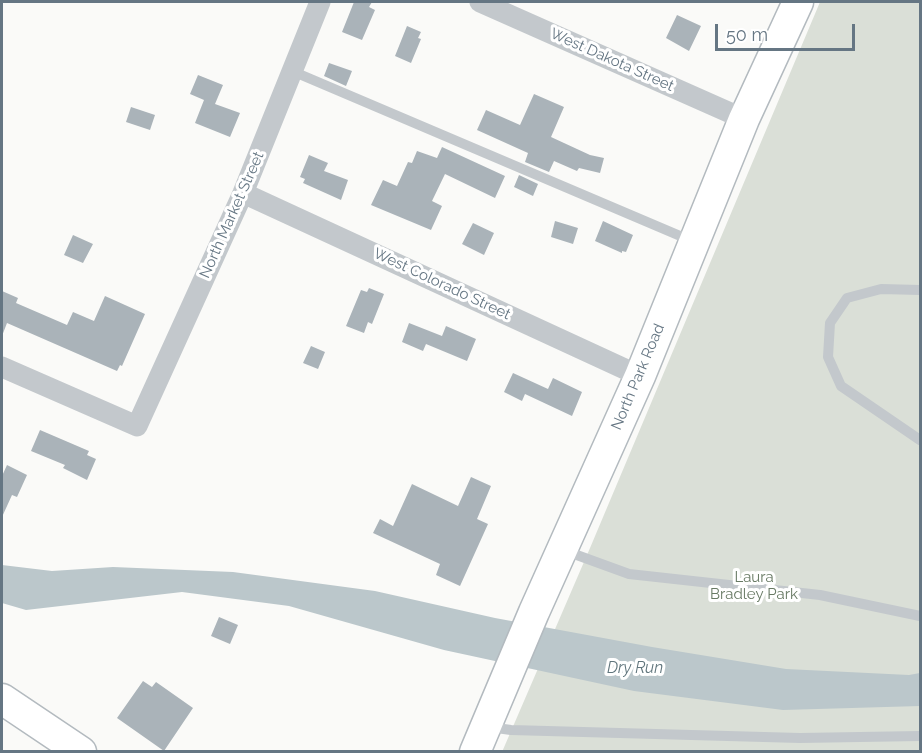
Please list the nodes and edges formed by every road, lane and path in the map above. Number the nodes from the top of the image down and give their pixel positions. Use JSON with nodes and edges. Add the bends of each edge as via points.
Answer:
{"nodes":[{"id":1,"x":320,"y":2,"type":"edge"},
{"id":2,"x":480,"y":2,"type":"edge"},
{"id":3,"x":798,"y":2,"type":"edge"},
{"id":4,"x":292,"y":71,"type":"junction"},
{"id":5,"x":744,"y":119,"type":"junction"},
{"id":6,"x":243,"y":193,"type":"junction"},
{"id":7,"x":694,"y":242,"type":"junction"},
{"id":8,"x":921,"y":290,"type":"edge"},
{"id":9,"x":2,"y":367,"type":"edge"},
{"id":10,"x":640,"y":376,"type":"junction"},
{"id":11,"x":921,"y":440,"type":"edge"},
{"id":12,"x":562,"y":550,"type":"junction"},
{"id":13,"x":921,"y":616,"type":"edge"},
{"id":14,"x":2,"y":699,"type":"edge"},
{"id":15,"x":921,"y":736,"type":"edge"},
{"id":16,"x":481,"y":739,"type":"edge"},
{"id":17,"x":81,"y":752,"type":"edge"}],
"edges":[{"from":1,"to":4,"type":"street","name":"North Market Street"},
{"from":2,"to":5,"type":"street","name":"West Dakota Street"},
{"from":3,"to":5,"type":"street","name":"North Park Road"},
{"from":4,"to":6,"type":"street","name":"North Market Street"},
{"from":4,"to":7,"type":"lane"},
{"from":5,"to":7,"type":"street","name":"North Park Road"},
{"from":6,"to":9,"type":"street","name":"North Market Street","via":[[137,426]]},
{"from":6,"to":10,"type":"street","name":"West Colorado Street"},
{"from":7,"to":10,"type":"street","name":"North Park Road"},
{"from":8,"to":11,"type":"lane","via":[[881,289],[847,298],[830,323],[828,357],[841,386]]},
{"from":10,"to":12,"type":"street","name":"North Park Road"},
{"from":12,"to":13,"type":"lane","via":[[629,574],[820,595]]},
{"from":12,"to":16,"type":"street","name":"North Park Road"},
{"from":14,"to":17,"type":"street"},
{"from":15,"to":16,"type":"lane","via":[[800,738],[511,730]]}]}
